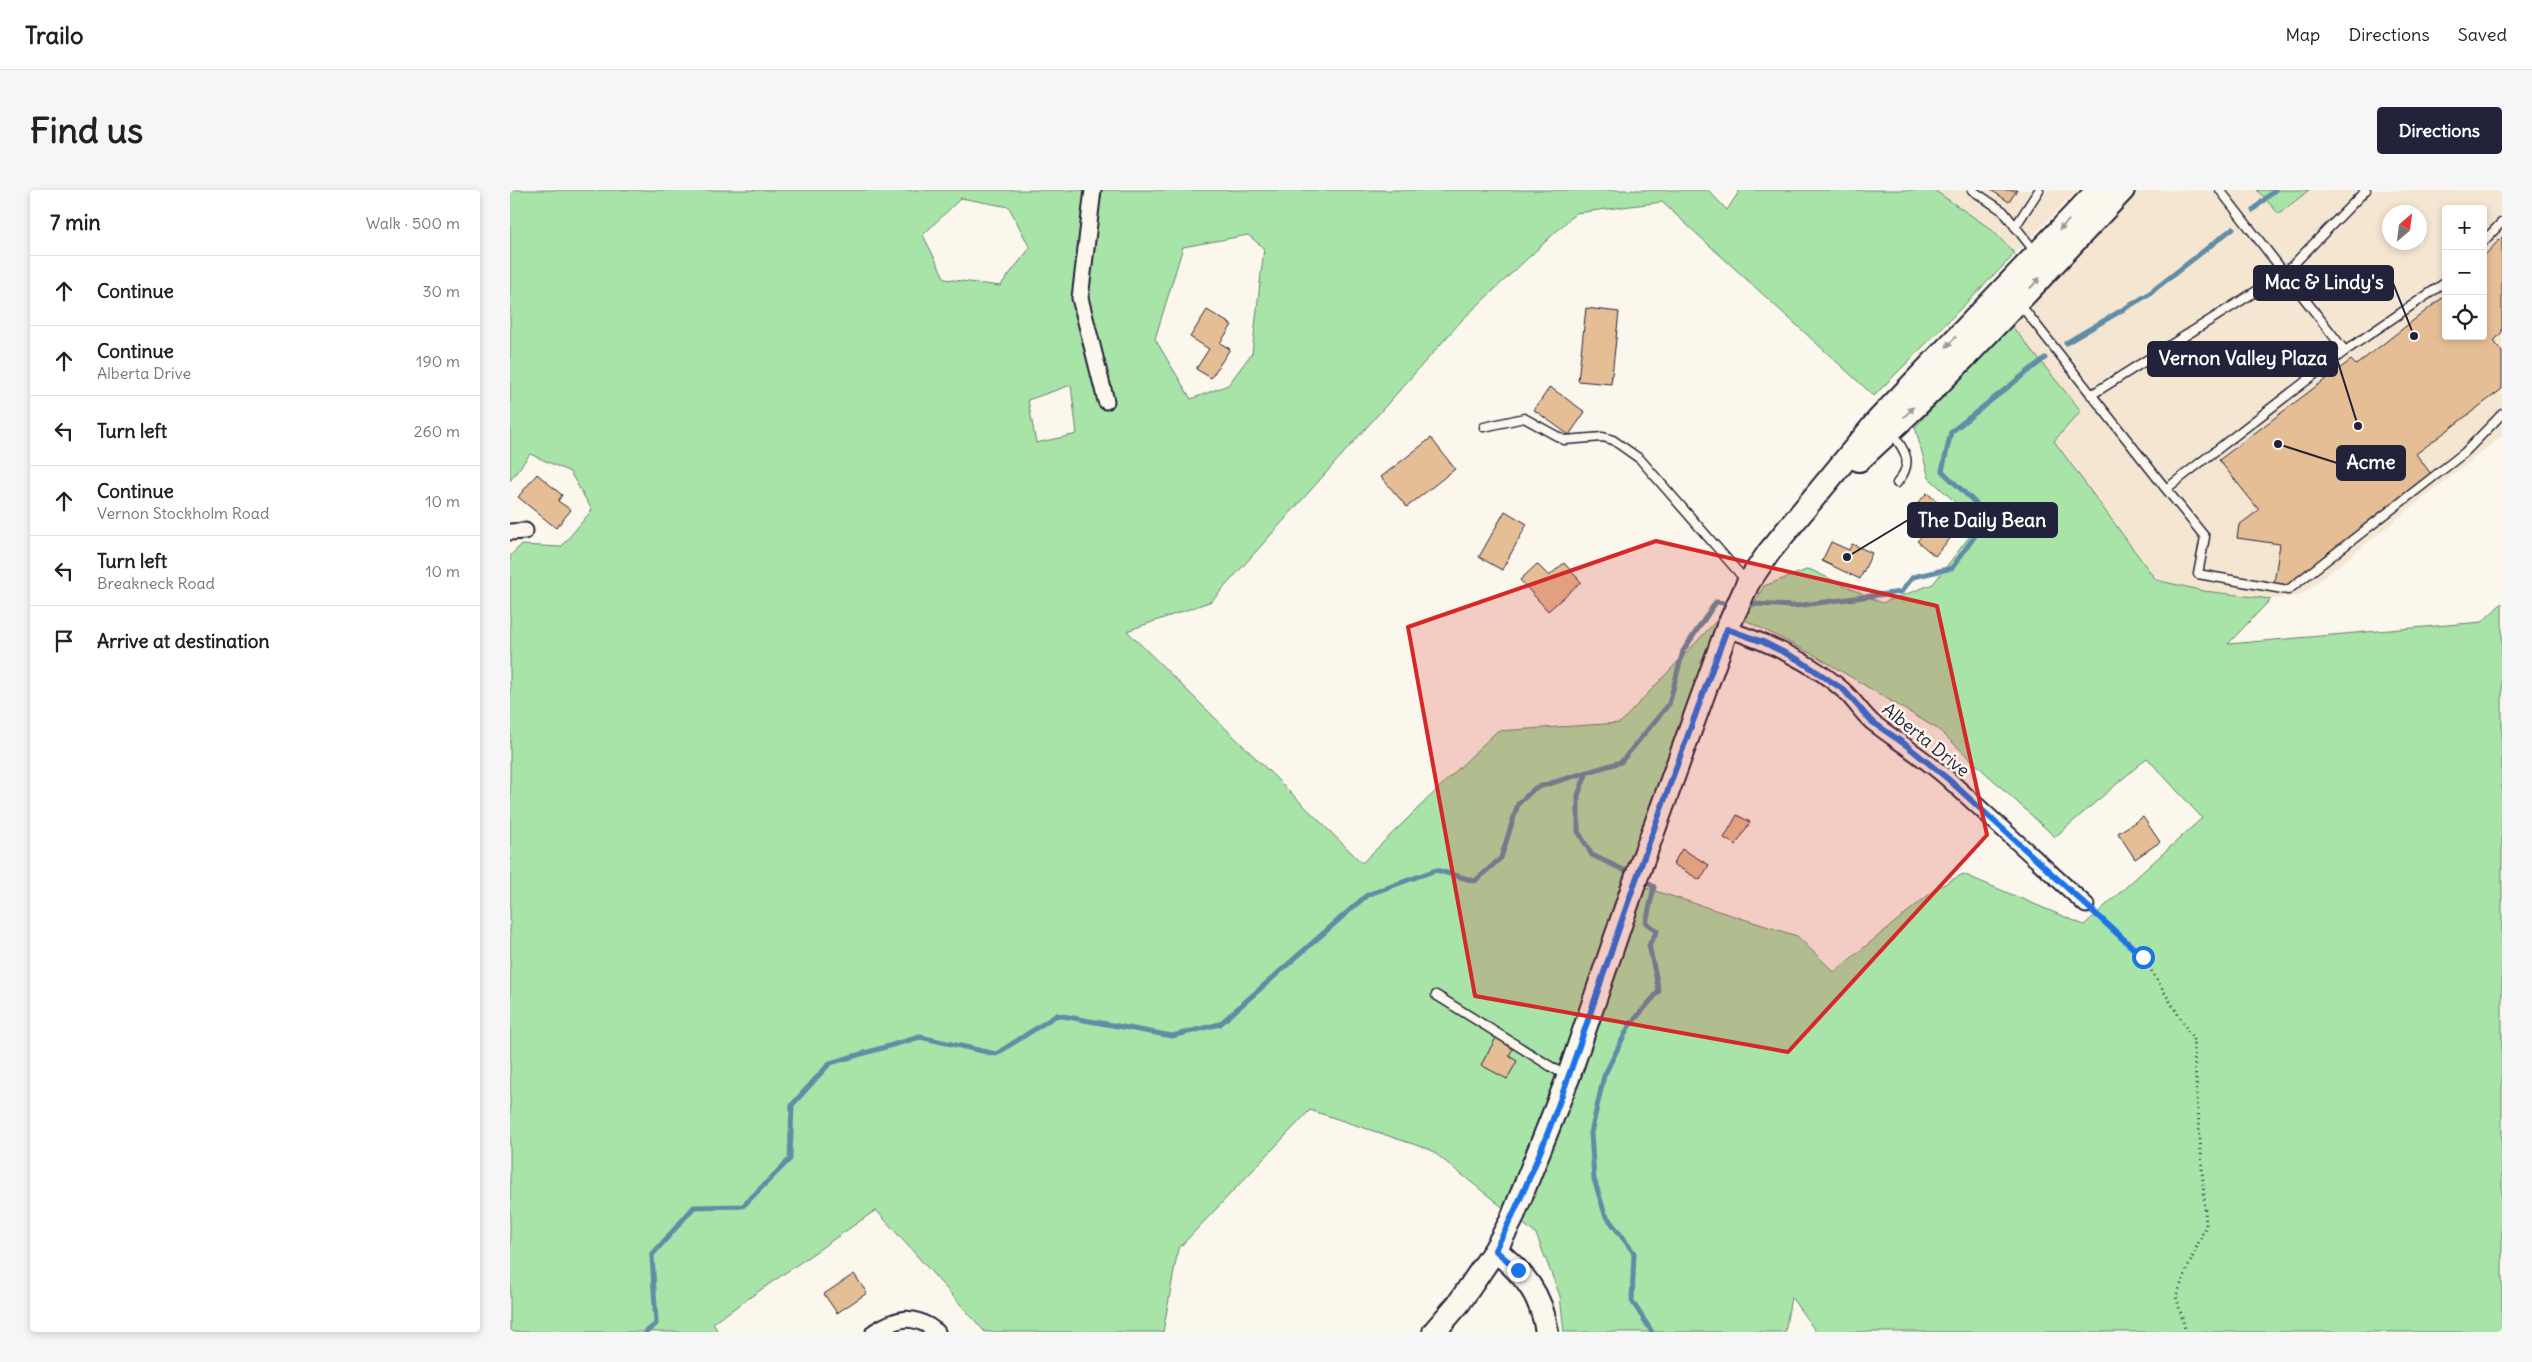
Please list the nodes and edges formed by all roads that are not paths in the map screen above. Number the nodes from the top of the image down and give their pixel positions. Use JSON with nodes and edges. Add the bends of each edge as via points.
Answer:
{"nodes":[{"id":1,"x":1093,"y":190,"type":"edge"},
{"id":2,"x":1972,"y":190,"type":"edge"},
{"id":3,"x":2039,"y":190,"type":"edge"},
{"id":4,"x":2098,"y":190,"type":"edge"},
{"id":5,"x":2123,"y":190,"type":"edge"},
{"id":6,"x":2220,"y":190,"type":"edge"},
{"id":7,"x":2366,"y":190,"type":"edge"},
{"id":8,"x":2502,"y":222,"type":"edge"},
{"id":9,"x":2015,"y":227,"type":"junction"},
{"id":10,"x":2487,"y":238,"type":"edge"},
{"id":11,"x":2037,"y":254,"type":"junction"},
{"id":12,"x":2285,"y":273,"type":"junction"},
{"id":13,"x":2442,"y":285,"type":"edge"},
{"id":14,"x":2017,"y":302,"type":"junction"},
{"id":15,"x":2345,"y":351,"type":"junction"},
{"id":16,"x":2091,"y":396,"type":"junction"},
{"id":17,"x":1106,"y":401,"type":"dead end"},
{"id":18,"x":2502,"y":414,"type":"edge"},
{"id":19,"x":1884,"y":425,"type":"junction"},
{"id":20,"x":1484,"y":428,"type":"dead end"},
{"id":21,"x":1897,"y":483,"type":"dead end"},
{"id":22,"x":2166,"y":488,"type":"junction"},
{"id":23,"x":1748,"y":583,"type":"junction"},
{"id":24,"x":1727,"y":629,"type":"junction"},
{"id":25,"x":2086,"y":905,"type":"road end"},
{"id":26,"x":1436,"y":995,"type":"dead end"},
{"id":27,"x":1568,"y":1078,"type":"junction"},
{"id":28,"x":1495,"y":1250,"type":"junction"},
{"id":29,"x":874,"y":1332,"type":"edge"},
{"id":30,"x":937,"y":1332,"type":"edge"},
{"id":31,"x":1434,"y":1332,"type":"edge"},
{"id":32,"x":1547,"y":1332,"type":"edge"}],
"edges":[{"from":1,"to":17,"type":"street","via":[[1080,298]]},
{"from":2,"to":9,"type":"lane","via":[[2003,211]]},
{"from":3,"to":9,"type":"lane"},
{"from":4,"to":11,"type":"main road","one_way":true},
{"from":14,"to":5,"type":"main road","one_way":true},
{"from":6,"to":12,"type":"lane"},
{"from":7,"to":12,"type":"lane"},
{"from":8,"to":10,"type":"lane"},
{"from":9,"to":11,"type":"lane"},
{"from":11,"to":19,"type":"main road","one_way":true},
{"from":12,"to":15,"type":"lane"},
{"from":12,"to":16,"type":"lane"},
{"from":13,"to":15,"type":"lane"},
{"from":14,"to":16,"type":"lane"},
{"from":19,"to":14,"type":"main road","one_way":true},
{"from":15,"to":22,"type":"lane"},
{"from":16,"to":22,"type":"lane"},
{"from":18,"to":22,"type":"lane","via":[[2464,453],[2288,590],[2198,574],[2205,537]]},
{"from":19,"to":21,"type":"lane","via":[[1906,453],[1906,472]]},
{"from":19,"to":23,"type":"main road","via":[[1797,517]]},
{"from":20,"to":23,"type":"lane","via":[[1524,418],[1564,440],[1603,437],[1613,440],[1640,459]]},
{"from":23,"to":24,"type":"main road"},
{"from":24,"to":25,"type":"street","name":"Alberta Drive","via":[[1799,660],[1844,690],[1871,721],[1948,779]]},
{"from":24,"to":27,"type":"main road"},
{"from":26,"to":27,"type":"lane"},
{"from":27,"to":28,"type":"main road"},
{"from":28,"to":31,"type":"main road","via":[[1459,1303]]},
{"from":28,"to":32,"type":"main road","via":[[1518,1270],[1538,1296]]},
{"from":29,"to":30,"type":"street","via":[[892,1321],[910,1318]]}]}
